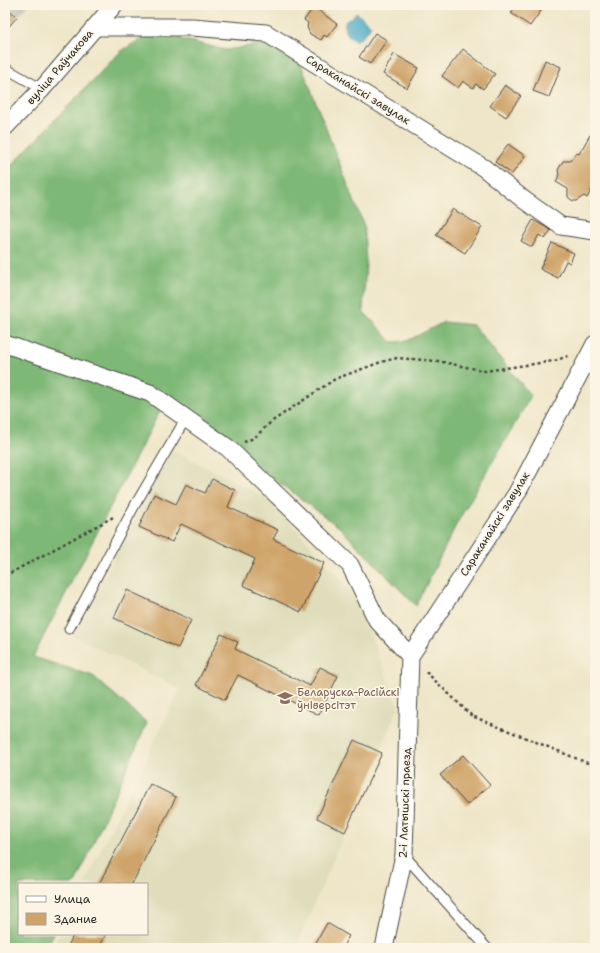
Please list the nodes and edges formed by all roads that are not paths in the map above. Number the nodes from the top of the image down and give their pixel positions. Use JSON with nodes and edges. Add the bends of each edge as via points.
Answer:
{"nodes":[{"id":1,"x":114,"y":5,"type":"edge"},
{"id":2,"x":95,"y":27,"type":"junction"},
{"id":3,"x":5,"y":68,"type":"edge"},
{"id":4,"x":42,"y":88,"type":"junction"},
{"id":5,"x":5,"y":128,"type":"edge"},
{"id":6,"x":595,"y":231,"type":"edge"},
{"id":7,"x":5,"y":344,"type":"edge"},
{"id":8,"x":594,"y":345,"type":"edge"},
{"id":9,"x":186,"y":418,"type":"junction"},
{"id":10,"x":69,"y":629,"type":"dead end"},
{"id":11,"x":410,"y":656,"type":"junction"},
{"id":12,"x":404,"y":855,"type":"junction"},
{"id":13,"x":384,"y":948,"type":"edge"},
{"id":14,"x":487,"y":948,"type":"edge"}],
"edges":[{"from":1,"to":2,"type":"street","name":"вуліца Раўчакова"},
{"from":2,"to":4,"type":"street","name":"вуліца Раўчакова"},
{"from":2,"to":6,"type":"street","name":"Сараканайскі завулак","via":[[192,27],[266,33],[484,168],[561,226]]},
{"from":3,"to":4,"type":"lane"},
{"from":4,"to":5,"type":"street","name":"вуліца Раўчакова"},
{"from":7,"to":9,"type":"street","via":[[150,393]]},
{"from":8,"to":11,"type":"street","name":"Сараканайскі завулак","via":[[517,494]]},
{"from":9,"to":10,"type":"lane","via":[[135,505]]},
{"from":9,"to":11,"type":"street","via":[[228,448],[350,565],[377,620]]},
{"from":11,"to":12,"type":"street","name":"2-і Латышскі праезд"},
{"from":12,"to":13,"type":"street","name":"2-і Латышскі праезд"},
{"from":12,"to":14,"type":"lane"}]}
